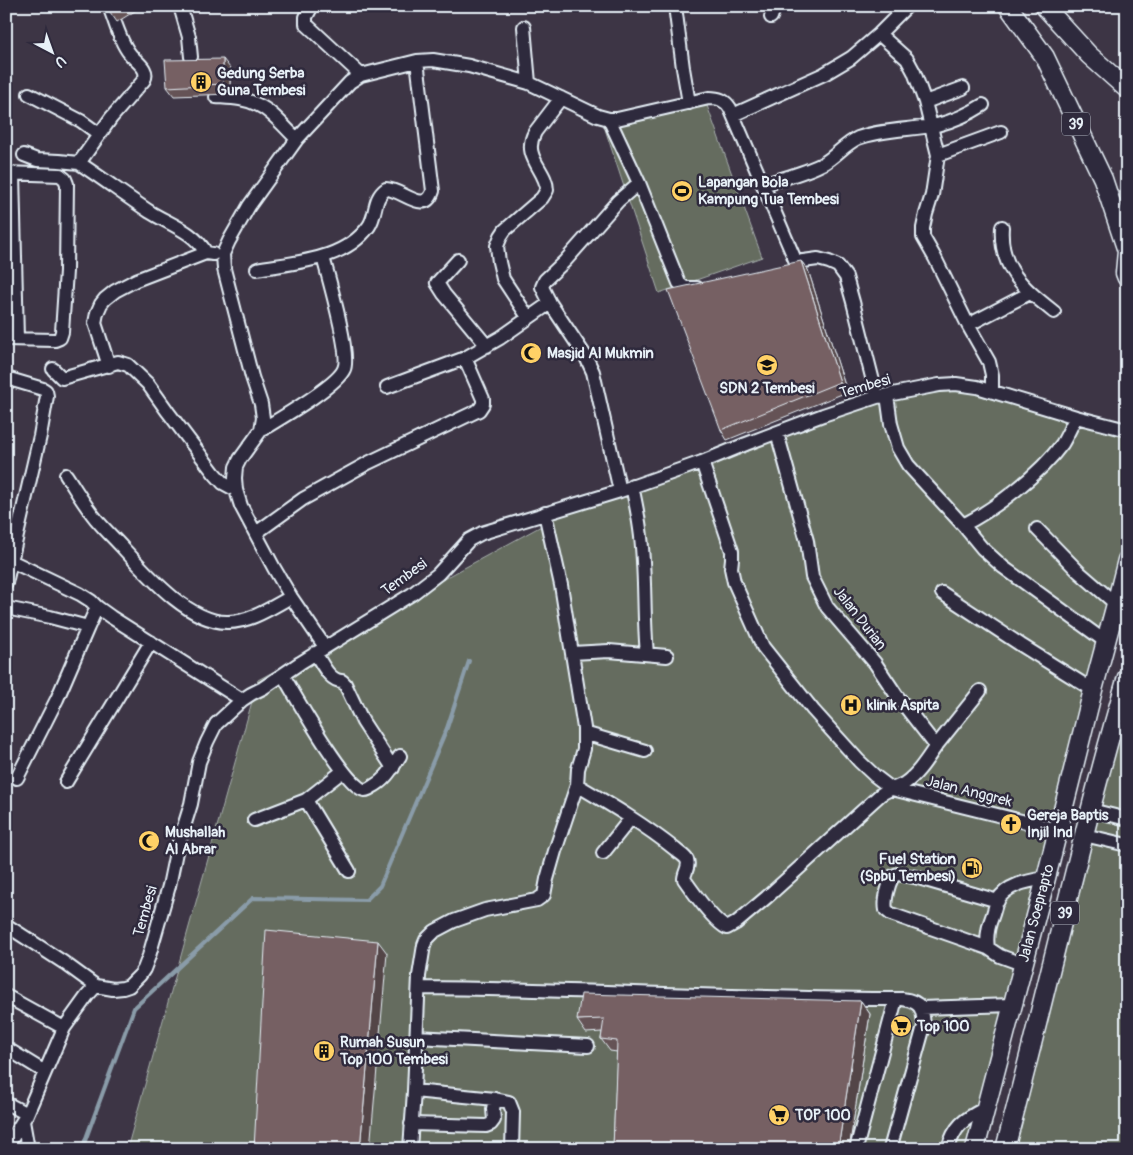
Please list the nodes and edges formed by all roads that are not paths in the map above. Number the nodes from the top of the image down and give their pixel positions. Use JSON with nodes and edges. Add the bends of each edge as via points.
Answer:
{"nodes":[{"id":1,"x":109,"y":6,"type":"edge"},
{"id":2,"x":180,"y":6,"type":"edge"},
{"id":3,"x":312,"y":6,"type":"edge"},
{"id":4,"x":675,"y":6,"type":"edge"},
{"id":5,"x":907,"y":6,"type":"edge"},
{"id":6,"x":1008,"y":6,"type":"edge"},
{"id":7,"x":1044,"y":6,"type":"edge"},
{"id":8,"x":524,"y":27,"type":"dead end"},
{"id":9,"x":879,"y":34,"type":"junction"},
{"id":10,"x":192,"y":57,"type":"dead end"},
{"id":11,"x":417,"y":61,"type":"junction"},
{"id":12,"x":360,"y":75,"type":"junction"},
{"id":13,"x":529,"y":83,"type":"junction"},
{"id":14,"x":963,"y":88,"type":"dead end"},
{"id":15,"x":1127,"y":89,"type":"edge"},
{"id":16,"x":29,"y":94,"type":"dead end"},
{"id":17,"x":216,"y":97,"type":"dead end"},
{"id":18,"x":561,"y":98,"type":"junction"},
{"id":19,"x":689,"y":102,"type":"junction"},
{"id":20,"x":925,"y":102,"type":"junction"},
{"id":21,"x":983,"y":105,"type":"dead end"},
{"id":22,"x":733,"y":115,"type":"junction"},
{"id":23,"x":609,"y":119,"type":"junction"},
{"id":24,"x":930,"y":126,"type":"junction"},
{"id":25,"x":1001,"y":132,"type":"dead end"},
{"id":26,"x":99,"y":134,"type":"junction"},
{"id":27,"x":297,"y":139,"type":"junction"},
{"id":28,"x":24,"y":155,"type":"dead end"},
{"id":29,"x":938,"y":155,"type":"junction"},
{"id":30,"x":79,"y":163,"type":"junction"},
{"id":31,"x":10,"y":173,"type":"edge"},
{"id":32,"x":639,"y":183,"type":"junction"},
{"id":33,"x":763,"y":185,"type":"junction"},
{"id":34,"x":1002,"y":226,"type":"dead end"},
{"id":35,"x":1127,"y":250,"type":"edge"},
{"id":36,"x":206,"y":253,"type":"junction"},
{"id":37,"x":223,"y":254,"type":"junction"},
{"id":38,"x":323,"y":257,"type":"junction"},
{"id":39,"x":458,"y":260,"type":"dead end"},
{"id":40,"x":257,"y":269,"type":"dead end"},
{"id":41,"x":1127,"y":278,"type":"edge"},
{"id":42,"x":707,"y":285,"type":"edge"},
{"id":43,"x":1030,"y":293,"type":"junction"},
{"id":44,"x":550,"y":303,"type":"junction"},
{"id":45,"x":1054,"y":312,"type":"dead end"},
{"id":46,"x":528,"y":318,"type":"junction"},
{"id":47,"x":968,"y":325,"type":"junction"},
{"id":48,"x":11,"y":339,"type":"edge"},
{"id":49,"x":487,"y":346,"type":"junction"},
{"id":50,"x":465,"y":358,"type":"junction"},
{"id":51,"x":109,"y":366,"type":"junction"},
{"id":52,"x":53,"y":369,"type":"dead end"},
{"id":53,"x":6,"y":378,"type":"edge"},
{"id":54,"x":387,"y":387,"type":"dead end"},
{"id":55,"x":992,"y":391,"type":"junction"},
{"id":56,"x":882,"y":396,"type":"junction"},
{"id":57,"x":1076,"y":417,"type":"junction"},
{"id":58,"x":262,"y":430,"type":"junction"},
{"id":59,"x":1127,"y":430,"type":"edge"},
{"id":60,"x":777,"y":434,"type":"junction"},
{"id":61,"x":702,"y":462,"type":"junction"},
{"id":62,"x":66,"y":475,"type":"dead end"},
{"id":63,"x":632,"y":486,"type":"junction"},
{"id":64,"x":236,"y":490,"type":"junction"},
{"id":65,"x":620,"y":491,"type":"junction"},
{"id":66,"x":545,"y":513,"type":"junction"},
{"id":67,"x":963,"y":525,"type":"junction"},
{"id":68,"x":1037,"y":529,"type":"dead end"},
{"id":69,"x":256,"y":533,"type":"junction"},
{"id":70,"x":1127,"y":560,"type":"edge"},
{"id":71,"x":8,"y":561,"type":"edge"},
{"id":72,"x":6,"y":583,"type":"edge"},
{"id":73,"x":942,"y":593,"type":"dead end"},
{"id":74,"x":291,"y":597,"type":"junction"},
{"id":75,"x":1116,"y":604,"type":"junction"},
{"id":76,"x":97,"y":606,"type":"junction"},
{"id":77,"x":8,"y":608,"type":"edge"},
{"id":78,"x":88,"y":628,"type":"junction"},
{"id":79,"x":151,"y":642,"type":"junction"},
{"id":80,"x":1106,"y":642,"type":"junction"},
{"id":81,"x":320,"y":650,"type":"junction"},
{"id":82,"x":572,"y":652,"type":"junction"},
{"id":83,"x":648,"y":654,"type":"junction"},
{"id":84,"x":667,"y":656,"type":"dead end"},
{"id":85,"x":283,"y":675,"type":"junction"},
{"id":86,"x":1125,"y":687,"type":"edge"},
{"id":87,"x":1093,"y":690,"type":"junction"},
{"id":88,"x":980,"y":691,"type":"dead end"},
{"id":89,"x":242,"y":700,"type":"junction"},
{"id":90,"x":584,"y":733,"type":"junction"},
{"id":91,"x":936,"y":746,"type":"junction"},
{"id":92,"x":645,"y":751,"type":"dead end"},
{"id":93,"x":400,"y":756,"type":"dead end"},
{"id":94,"x":393,"y":768,"type":"junction"},
{"id":95,"x":343,"y":771,"type":"junction"},
{"id":96,"x":17,"y":778,"type":"dead end"},
{"id":97,"x":66,"y":782,"type":"dead end"},
{"id":98,"x":577,"y":785,"type":"junction"},
{"id":99,"x":892,"y":788,"type":"junction"},
{"id":100,"x":306,"y":800,"type":"junction"},
{"id":101,"x":1091,"y":810,"type":"junction"},
{"id":102,"x":631,"y":818,"type":"junction"},
{"id":103,"x":1127,"y":819,"type":"edge"},
{"id":104,"x":254,"y":820,"type":"dead end"},
{"id":105,"x":1058,"y":830,"type":"junction"},
{"id":106,"x":1084,"y":835,"type":"junction"},
{"id":107,"x":1127,"y":845,"type":"edge"},
{"id":108,"x":604,"y":853,"type":"dead end"},
{"id":109,"x":349,"y":871,"type":"dead end"},
{"id":110,"x":1046,"y":878,"type":"junction"},
{"id":111,"x":998,"y":901,"type":"junction"},
{"id":112,"x":6,"y":925,"type":"edge"},
{"id":113,"x":988,"y":948,"type":"junction"},
{"id":114,"x":1022,"y":964,"type":"junction"},
{"id":115,"x":96,"y":986,"type":"junction"},
{"id":116,"x":419,"y":988,"type":"junction"},
{"id":117,"x":6,"y":996,"type":"edge"},
{"id":118,"x":896,"y":999,"type":"junction"},
{"id":119,"x":1012,"y":1005,"type":"junction"},
{"id":120,"x":921,"y":1008,"type":"junction"},
{"id":121,"x":64,"y":1028,"type":"junction"},
{"id":122,"x":416,"y":1037,"type":"junction"},
{"id":123,"x":588,"y":1046,"type":"dead end"},
{"id":124,"x":6,"y":1048,"type":"edge"},
{"id":125,"x":45,"y":1072,"type":"junction"},
{"id":126,"x":414,"y":1091,"type":"junction"},
{"id":127,"x":495,"y":1099,"type":"junction"},
{"id":128,"x":6,"y":1103,"type":"edge"},
{"id":129,"x":984,"y":1109,"type":"junction"},
{"id":130,"x":25,"y":1118,"type":"junction"},
{"id":131,"x":412,"y":1124,"type":"junction"},
{"id":132,"x":6,"y":1148,"type":"edge"},
{"id":133,"x":28,"y":1149,"type":"edge"},
{"id":134,"x":410,"y":1149,"type":"edge"},
{"id":135,"x":512,"y":1149,"type":"edge"},
{"id":136,"x":856,"y":1149,"type":"edge"},
{"id":137,"x":890,"y":1149,"type":"edge"},
{"id":138,"x":948,"y":1149,"type":"edge"},
{"id":139,"x":975,"y":1149,"type":"edge"},
{"id":140,"x":1005,"y":1149,"type":"edge"}],
"edges":[{"from":1,"to":26,"type":"street","via":[[122,40],[146,75]]},
{"from":2,"to":10,"type":"street"},
{"from":3,"to":12,"type":"street","via":[[306,24]]},
{"from":4,"to":19,"type":"street"},
{"from":5,"to":9,"type":"street"},
{"from":6,"to":35,"type":"highway","number":"39","via":[[1045,57],[1103,179]]},
{"from":7,"to":15,"type":"highway","via":[[1089,55]]},
{"from":8,"to":13,"type":"street"},
{"from":9,"to":20,"type":"street","via":[[907,59]]},
{"from":9,"to":22,"type":"street","via":[[824,74]]},
{"from":11,"to":12,"type":"street"},
{"from":11,"to":13,"type":"street","via":[[433,60],[469,66]]},
{"from":11,"to":38,"type":"street","via":[[433,191],[431,196],[421,202],[386,188],[380,195],[369,226],[361,235],[351,244]]},
{"from":12,"to":27,"type":"street"},
{"from":13,"to":18,"type":"street"},
{"from":14,"to":20,"type":"street"},
{"from":16,"to":26,"type":"street"},
{"from":17,"to":27,"type":"street","via":[[258,104]]},
{"from":18,"to":23,"type":"street"},
{"from":18,"to":46,"type":"street","via":[[535,132],[531,143],[531,152],[547,190],[505,230],[497,246],[503,279]]},
{"from":19,"to":22,"type":"street","via":[[721,99],[728,104]]},
{"from":19,"to":23,"type":"street"},
{"from":20,"to":24,"type":"street"},
{"from":21,"to":24,"type":"street"},
{"from":22,"to":33,"type":"street"},
{"from":23,"to":32,"type":"street"},
{"from":24,"to":29,"type":"street"},
{"from":24,"to":33,"type":"street","via":[[874,133],[856,139],[809,170]]},
{"from":25,"to":29,"type":"street"},
{"from":26,"to":30,"type":"street"},
{"from":27,"to":37,"type":"street","via":[[249,206]]},
{"from":28,"to":30,"type":"street","via":[[37,160]]},
{"from":29,"to":47,"type":"street","via":[[923,237]]},
{"from":30,"to":36,"type":"street","via":[[186,233]]},
{"from":31,"to":48,"type":"street"},
{"from":31,"to":48,"type":"street","via":[[60,175],[68,184],[66,271],[60,338]]},
{"from":32,"to":42,"type":"street","via":[[679,283],[688,289]]},
{"from":32,"to":44,"type":"street","via":[[618,201],[545,280],[542,287]]},
{"from":33,"to":56,"type":"street","via":[[792,263],[818,259],[838,266],[846,277]]},
{"from":34,"to":43,"type":"street","via":[[1001,240],[1011,271]]},
{"from":35,"to":41,"type":"highway","number":"39"},
{"from":36,"to":37,"type":"street"},
{"from":36,"to":51,"type":"street","via":[[136,280],[105,299],[95,323]]},
{"from":37,"to":58,"type":"street","via":[[224,269],[261,404]]},
{"from":38,"to":40,"type":"street"},
{"from":38,"to":58,"type":"street","via":[[340,324],[345,368],[336,380]]},
{"from":39,"to":49,"type":"street","via":[[436,283]]},
{"from":43,"to":45,"type":"street"},
{"from":43,"to":47,"type":"street"},
{"from":44,"to":46,"type":"street"},
{"from":44,"to":65,"type":"street","via":[[593,372]]},
{"from":46,"to":49,"type":"street"},
{"from":47,"to":55,"type":"street","via":[[989,362]]},
{"from":49,"to":50,"type":"street"},
{"from":50,"to":54,"type":"street"},
{"from":50,"to":69,"type":"street","via":[[483,399],[479,410],[368,463],[304,499]]},
{"from":51,"to":52,"type":"street","via":[[62,378]]},
{"from":51,"to":64,"type":"street","via":[[118,362],[138,373],[214,473]]},
{"from":53,"to":71,"type":"street","via":[[43,389],[47,396]]},
{"from":55,"to":56,"type":"street","name":"Tembesi","via":[[956,384]]},
{"from":55,"to":57,"type":"street","name":"Tembesi"},
{"from":56,"to":60,"type":"street","name":"Tembesi"},
{"from":56,"to":67,"type":"street","via":[[898,448],[908,465]]},
{"from":57,"to":59,"type":"street","name":"Tembesi"},
{"from":57,"to":67,"type":"street","via":[[1062,443],[1039,469],[986,512]]},
{"from":58,"to":64,"type":"street","via":[[236,467]]},
{"from":60,"to":61,"type":"street","name":"Tembesi"},
{"from":60,"to":91,"type":"street","name":"Jalan Durian","via":[[807,541],[812,577],[827,606],[875,663]]},
{"from":61,"to":63,"type":"street","name":"Tembesi"},
{"from":61,"to":99,"type":"street","name":"Jalan Anggrek","via":[[732,551],[734,582],[763,647],[859,761]]},
{"from":62,"to":74,"type":"street","via":[[96,519],[153,581],[196,613],[214,621],[241,621]]},
{"from":63,"to":65,"type":"street","name":"Tembesi"},
{"from":63,"to":83,"type":"street","via":[[640,529]]},
{"from":64,"to":69,"type":"street"},
{"from":65,"to":66,"type":"street","name":"Tembesi"},
{"from":66,"to":81,"type":"street","name":"Tembesi","via":[[469,540],[427,584]]},
{"from":66,"to":82,"type":"street"},
{"from":67,"to":80,"type":"street","via":[[1003,567]]},
{"from":68,"to":75,"type":"street"},
{"from":69,"to":74,"type":"street"},
{"from":70,"to":75,"type":"highway","name":"Jalan Soeprapto","number":"39"},
{"from":71,"to":72,"type":"street"},
{"from":71,"to":76,"type":"street","via":[[80,594]]},
{"from":73,"to":87,"type":"street"},
{"from":74,"to":81,"type":"street"},
{"from":75,"to":80,"type":"highway","name":"Jalan Soeprapto","number":"39"},
{"from":76,"to":78,"type":"street"},
{"from":76,"to":79,"type":"street"},
{"from":77,"to":78,"type":"street"},
{"from":78,"to":96,"type":"street"},
{"from":79,"to":89,"type":"street"},
{"from":79,"to":97,"type":"street"},
{"from":80,"to":87,"type":"highway","name":"Jalan Soeprapto","number":"39"},
{"from":81,"to":85,"type":"street","name":"Tembesi"},
{"from":81,"to":94,"type":"street","via":[[331,677],[345,684],[363,722]]},
{"from":82,"to":83,"type":"street"},
{"from":82,"to":90,"type":"street"},
{"from":83,"to":84,"type":"street"},
{"from":85,"to":89,"type":"street","name":"Tembesi"},
{"from":85,"to":95,"type":"street"},
{"from":86,"to":101,"type":"highway","name":"Jalan Soeprapto","number":"39"},
{"from":87,"to":105,"type":"highway","name":"Jalan Soeprapto","number":"39"},
{"from":88,"to":91,"type":"street"},
{"from":89,"to":115,"type":"street","name":"Tembesi","via":[[216,724],[207,742],[144,969],[135,981],[124,988]]},
{"from":90,"to":92,"type":"street"},
{"from":90,"to":98,"type":"street"},
{"from":91,"to":99,"type":"street","via":[[907,782]]},
{"from":93,"to":94,"type":"street"},
{"from":94,"to":95,"type":"street","via":[[366,790],[358,787]]},
{"from":95,"to":100,"type":"street"},
{"from":98,"to":102,"type":"street"},
{"from":98,"to":116,"type":"street","via":[[544,895],[537,900],[485,910],[435,931],[424,944]]},
{"from":99,"to":102,"type":"street","via":[[728,928],[716,920],[684,879],[688,865],[686,858]]},
{"from":99,"to":105,"type":"street","name":"Jalan Anggrek"},
{"from":100,"to":104,"type":"street"},
{"from":100,"to":109,"type":"street"},
{"from":101,"to":103,"type":"street"},
{"from":101,"to":106,"type":"highway","name":"Jalan Soeprapto","number":"39"},
{"from":102,"to":108,"type":"street"},
{"from":105,"to":110,"type":"highway","name":"Jalan Soeprapto","number":"39"},
{"from":106,"to":107,"type":"street"},
{"from":106,"to":140,"type":"highway","name":"Jalan Soeprapto","number":"39"},
{"from":110,"to":111,"type":"street","via":[[1013,886]]},
{"from":110,"to":114,"type":"highway","name":"Jalan Soeprapto","number":"39"},
{"from":111,"to":113,"type":"street","via":[[988,931]]},
{"from":111,"to":113,"type":"street","via":[[898,874],[891,880],[886,901],[886,910],[891,914]]},
{"from":112,"to":115,"type":"street"},
{"from":113,"to":114,"type":"street"},
{"from":114,"to":119,"type":"highway","name":"Jalan Soeprapto","number":"39"},
{"from":115,"to":121,"type":"street"},
{"from":116,"to":118,"type":"street"},
{"from":116,"to":122,"type":"street"},
{"from":117,"to":121,"type":"street"},
{"from":118,"to":120,"type":"street","via":[[912,1001]]},
{"from":118,"to":136,"type":"street"},
{"from":119,"to":120,"type":"street"},
{"from":119,"to":129,"type":"highway","name":"Jalan Soeprapto","number":"39"},
{"from":120,"to":137,"type":"street","via":[[922,1034]]},
{"from":121,"to":125,"type":"street"},
{"from":122,"to":123,"type":"street"},
{"from":122,"to":126,"type":"street"},
{"from":124,"to":125,"type":"street"},
{"from":125,"to":130,"type":"street"},
{"from":126,"to":127,"type":"street"},
{"from":126,"to":131,"type":"street"},
{"from":127,"to":131,"type":"street","via":[[494,1120],[486,1126]]},
{"from":127,"to":135,"type":"street","via":[[509,1102],[514,1112]]},
{"from":128,"to":130,"type":"street"},
{"from":129,"to":138,"type":"street","via":[[956,1129]]},
{"from":129,"to":139,"type":"highway","name":"Jalan Soeprapto","number":"39"},
{"from":130,"to":132,"type":"street"},
{"from":130,"to":133,"type":"street"},
{"from":131,"to":134,"type":"street"}]}
